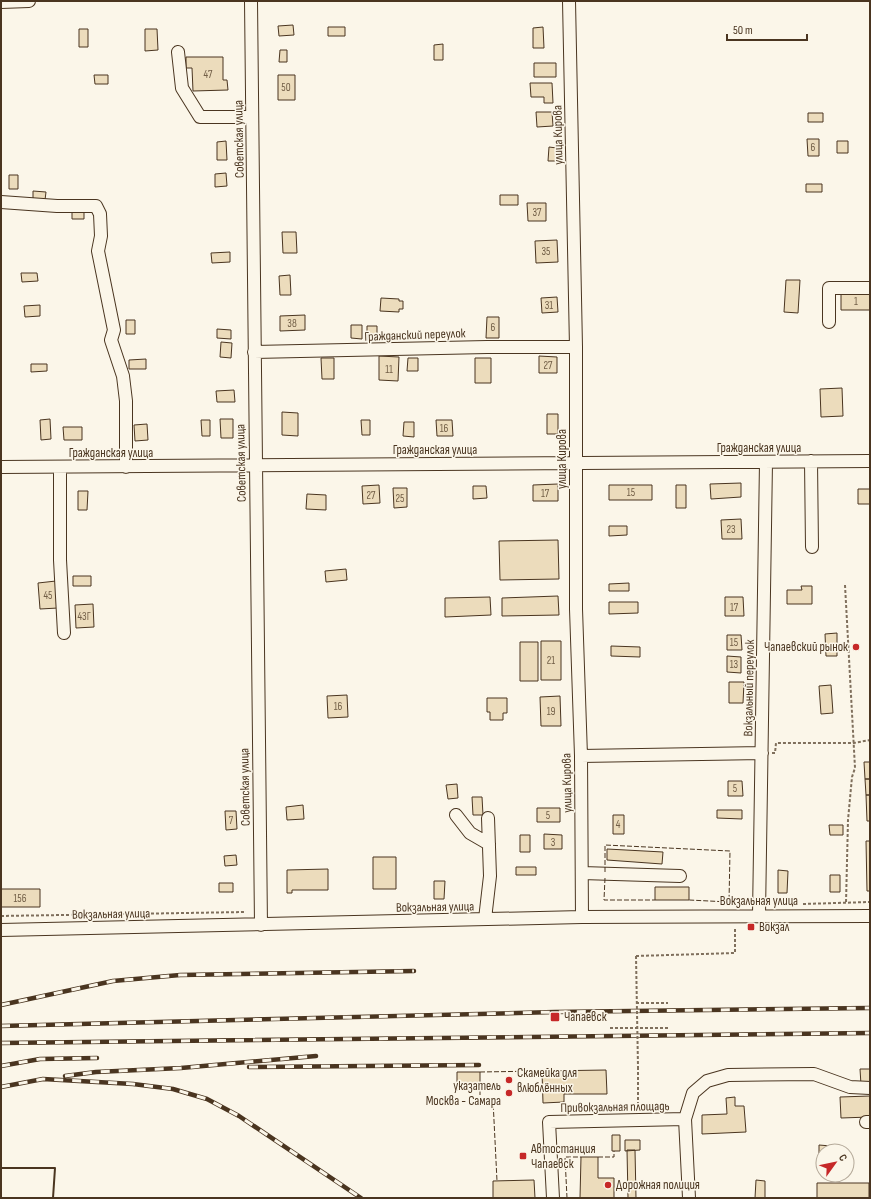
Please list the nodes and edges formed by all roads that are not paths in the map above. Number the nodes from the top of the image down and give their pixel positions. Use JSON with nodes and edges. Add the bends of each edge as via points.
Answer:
{"nodes":[{"id":1,"x":29,"y":1,"type":"edge"},
{"id":2,"x":251,"y":1,"type":"edge"},
{"id":3,"x":569,"y":1,"type":"edge"},
{"id":4,"x":1,"y":2,"type":"edge"},
{"id":5,"x":178,"y":52,"type":"dead end"},
{"id":6,"x":252,"y":117,"type":"junction"},
{"id":7,"x":1,"y":202,"type":"edge"},
{"id":8,"x":870,"y":288,"type":"edge"},
{"id":9,"x":829,"y":322,"type":"dead end"},
{"id":10,"x":576,"y":347,"type":"junction"},
{"id":11,"x":254,"y":352,"type":"junction"},
{"id":12,"x":811,"y":461,"type":"junction"},
{"id":13,"x":870,"y":461,"type":"edge"},
{"id":14,"x":766,"y":462,"type":"junction"},
{"id":15,"x":576,"y":463,"type":"junction"},
{"id":16,"x":256,"y":466,"type":"junction"},
{"id":17,"x":1,"y":467,"type":"edge"},
{"id":18,"x":60,"y":467,"type":"junction"},
{"id":19,"x":126,"y":467,"type":"junction"},
{"id":20,"x":812,"y":547,"type":"dead end"},
{"id":21,"x":64,"y":633,"type":"dead end"},
{"id":22,"x":762,"y":753,"type":"junction"},
{"id":23,"x":581,"y":756,"type":"junction"},
{"id":24,"x":456,"y":815,"type":"dead end"},
{"id":25,"x":488,"y":818,"type":"dead end"},
{"id":26,"x":489,"y":844,"type":"junction"},
{"id":27,"x":582,"y":873,"type":"junction"},
{"id":28,"x":680,"y":876,"type":"dead end"},
{"id":29,"x":759,"y":915,"type":"junction"},
{"id":30,"x":870,"y":916,"type":"edge"},
{"id":31,"x":582,"y":917,"type":"junction"},
{"id":32,"x":485,"y":919,"type":"junction"},
{"id":33,"x":260,"y":925,"type":"junction"},
{"id":34,"x":1,"y":930,"type":"edge"},
{"id":35,"x":870,"y":1088,"type":"edge"},
{"id":36,"x":685,"y":1119,"type":"junction"},
{"id":37,"x":553,"y":1198,"type":"edge"},
{"id":38,"x":689,"y":1198,"type":"edge"}],
"edges":[{"from":1,"to":4,"type":"street"},
{"from":2,"to":6,"type":"street","name":"Советская улица"},
{"from":3,"to":10,"type":"street","name":"улица Кирова"},
{"from":5,"to":6,"type":"street","via":[[182,88],[200,117]]},
{"from":6,"to":11,"type":"street","name":"Советская улица"},
{"from":7,"to":19,"type":"street","via":[[96,206],[100,214],[101,236],[98,251],[114,330],[111,340],[123,376],[126,401]]},
{"from":8,"to":9,"type":"street","via":[[829,288]]},
{"from":10,"to":11,"type":"street","name":"Гражданский переулок"},
{"from":10,"to":15,"type":"street","name":"улица Кирова"},
{"from":11,"to":16,"type":"street","name":"Советская улица"},
{"from":12,"to":13,"type":"street","name":"Гражданская улица"},
{"from":12,"to":14,"type":"street","name":"Гражданская улица"},
{"from":12,"to":20,"type":"street"},
{"from":14,"to":15,"type":"street","name":"Гражданская улица"},
{"from":14,"to":22,"type":"street","name":"Вокзальный переулок"},
{"from":15,"to":16,"type":"street","name":"Гражданская улица"},
{"from":15,"to":23,"type":"street","name":"улица Кирова","via":[[576,608]]},
{"from":16,"to":19,"type":"street","name":"Гражданская улица"},
{"from":16,"to":33,"type":"street","name":"Советская улица"},
{"from":17,"to":18,"type":"street","name":"Гражданская улица"},
{"from":18,"to":19,"type":"street","name":"Гражданская улица"},
{"from":18,"to":21,"type":"street","via":[[60,560]]},
{"from":22,"to":23,"type":"street"},
{"from":22,"to":29,"type":"street","name":"Вокзальный переулок"},
{"from":23,"to":27,"type":"street","name":"улица Кирова"},
{"from":24,"to":26,"type":"street","via":[[470,833]]},
{"from":25,"to":26,"type":"street"},
{"from":26,"to":32,"type":"street","via":[[490,876]]},
{"from":27,"to":28,"type":"street"},
{"from":27,"to":31,"type":"street","name":"улица Кирова"},
{"from":29,"to":30,"type":"street","name":"Вокзальная улица"},
{"from":29,"to":31,"type":"street","name":"Вокзальная улица"},
{"from":31,"to":32,"type":"street","name":"Вокзальная улица"},
{"from":32,"to":33,"type":"street","name":"Вокзальная улица"},
{"from":33,"to":34,"type":"street","name":"Вокзальная улица"},
{"from":35,"to":36,"type":"street","via":[[850,1087],[814,1074],[728,1075],[707,1081],[693,1093]]},
{"from":36,"to":37,"type":"street","name":"Привокзальная площадь","via":[[549,1122]]},
{"from":36,"to":38,"type":"street"}]}
